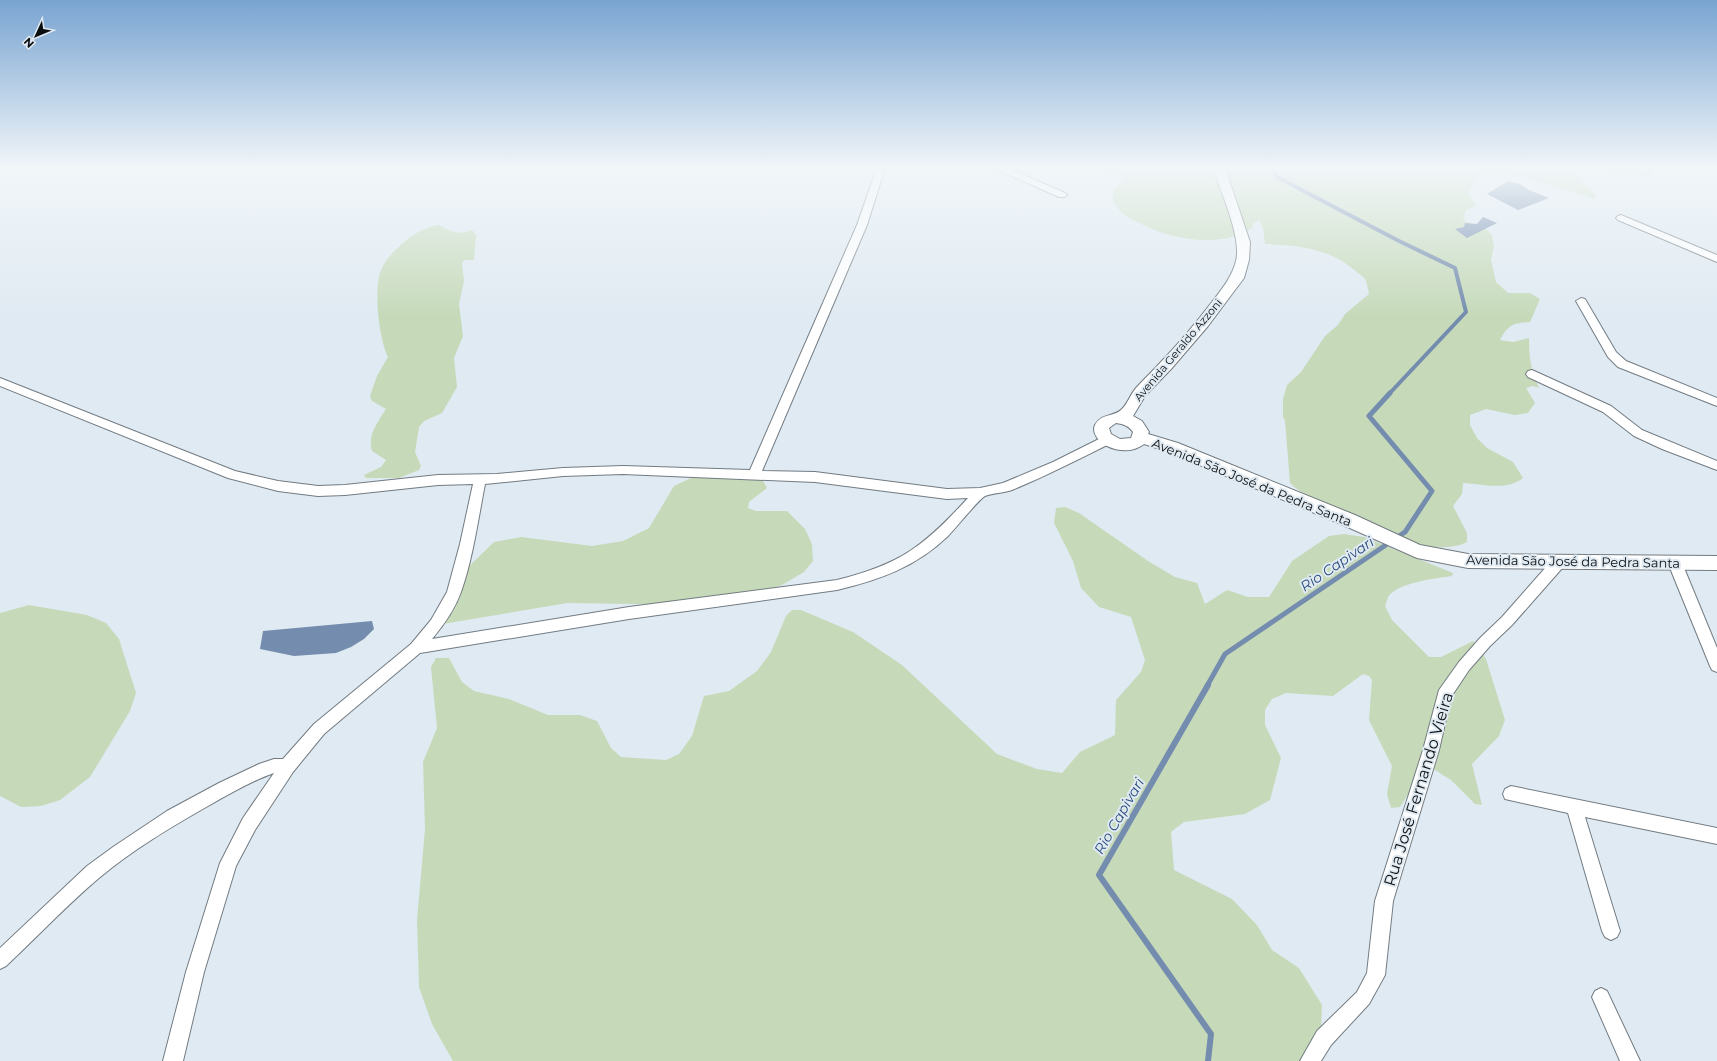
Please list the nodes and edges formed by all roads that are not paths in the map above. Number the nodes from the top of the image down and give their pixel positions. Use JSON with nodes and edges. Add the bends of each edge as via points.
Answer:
{"nodes":[{"id":1,"x":865,"y":218,"type":"edge"},
{"id":2,"x":1236,"y":218,"type":"edge"},
{"id":3,"x":1621,"y":218,"type":"dead end"},
{"id":4,"x":1717,"y":259,"type":"edge"},
{"id":5,"x":1581,"y":301,"type":"dead end"},
{"id":6,"x":1532,"y":374,"type":"dead end"},
{"id":7,"x":0,"y":382,"type":"edge"},
{"id":8,"x":1717,"y":402,"type":"edge"},
{"id":9,"x":1122,"y":418,"type":"junction"},
{"id":10,"x":1141,"y":437,"type":"junction"},
{"id":11,"x":1107,"y":440,"type":"junction"},
{"id":12,"x":1717,"y":466,"type":"edge"},
{"id":13,"x":754,"y":474,"type":"junction"},
{"id":14,"x":480,"y":480,"type":"junction"},
{"id":15,"x":980,"y":493,"type":"junction"},
{"id":16,"x":1559,"y":562,"type":"junction"},
{"id":17,"x":1675,"y":563,"type":"junction"},
{"id":18,"x":1717,"y":563,"type":"edge"},
{"id":19,"x":416,"y":648,"type":"junction"},
{"id":20,"x":1717,"y":666,"type":"edge"},
{"id":21,"x":287,"y":767,"type":"junction"},
{"id":22,"x":1512,"y":794,"type":"dead end"},
{"id":23,"x":1574,"y":807,"type":"junction"},
{"id":24,"x":1717,"y":836,"type":"edge"},
{"id":25,"x":1611,"y":931,"type":"dead end"},
{"id":26,"x":0,"y":960,"type":"edge"},
{"id":27,"x":1601,"y":997,"type":"dead end"},
{"id":28,"x":172,"y":1061,"type":"edge"},
{"id":29,"x":1310,"y":1061,"type":"edge"},
{"id":30,"x":1630,"y":1061,"type":"edge"}],
"edges":[{"from":1,"to":13,"type":"street"},
{"from":2,"to":9,"type":"street","name":"Avenida Geraldo Azzoni","via":[[1244,242],[1243,260],[1237,278],[1203,323],[1140,393]]},
{"from":3,"to":4,"type":"street"},
{"from":5,"to":8,"type":"street","via":[[1612,354],[1622,364]]},
{"from":6,"to":12,"type":"street","via":[[1607,409],[1638,433]]},
{"from":7,"to":14,"type":"street","via":[[232,475],[278,486],[318,491],[438,480]]},
{"from":9,"to":10,"type":"street","via":[[1135,423]]},
{"from":9,"to":11,"type":"street","via":[[1109,419],[1101,426]]},
{"from":10,"to":11,"type":"street","via":[[1127,446]]},
{"from":10,"to":16,"type":"street","name":"Avenida São José da Pedra Santa","via":[[1172,447],[1349,520],[1417,551],[1468,561]]},
{"from":11,"to":15,"type":"street","via":[[1006,487]]},
{"from":13,"to":14,"type":"street","via":[[623,470],[563,472]]},
{"from":13,"to":15,"type":"street","via":[[815,477],[947,494]]},
{"from":14,"to":19,"type":"street","via":[[454,592],[436,624]]},
{"from":15,"to":19,"type":"street","via":[[933,542],[914,557],[866,578],[838,585],[628,613]]},
{"from":16,"to":17,"type":"street","name":"Avenida São José da Pedra Santa"},
{"from":16,"to":29,"type":"street","name":"Rua José Fernando Vieira","via":[[1464,666],[1444,695],[1431,750],[1384,901],[1376,975],[1363,998],[1324,1038]]},
{"from":17,"to":18,"type":"street","name":"Avenida São José da Pedra Santa"},
{"from":17,"to":20,"type":"street"},
{"from":19,"to":21,"type":"street","via":[[319,729]]},
{"from":21,"to":26,"type":"street","via":[[266,768],[225,788],[173,817],[119,853],[93,872]]},
{"from":21,"to":28,"type":"street","via":[[249,824],[228,863],[195,972]]},
{"from":22,"to":23,"type":"street"},
{"from":23,"to":24,"type":"street"},
{"from":23,"to":25,"type":"street"},
{"from":27,"to":30,"type":"street"}]}
